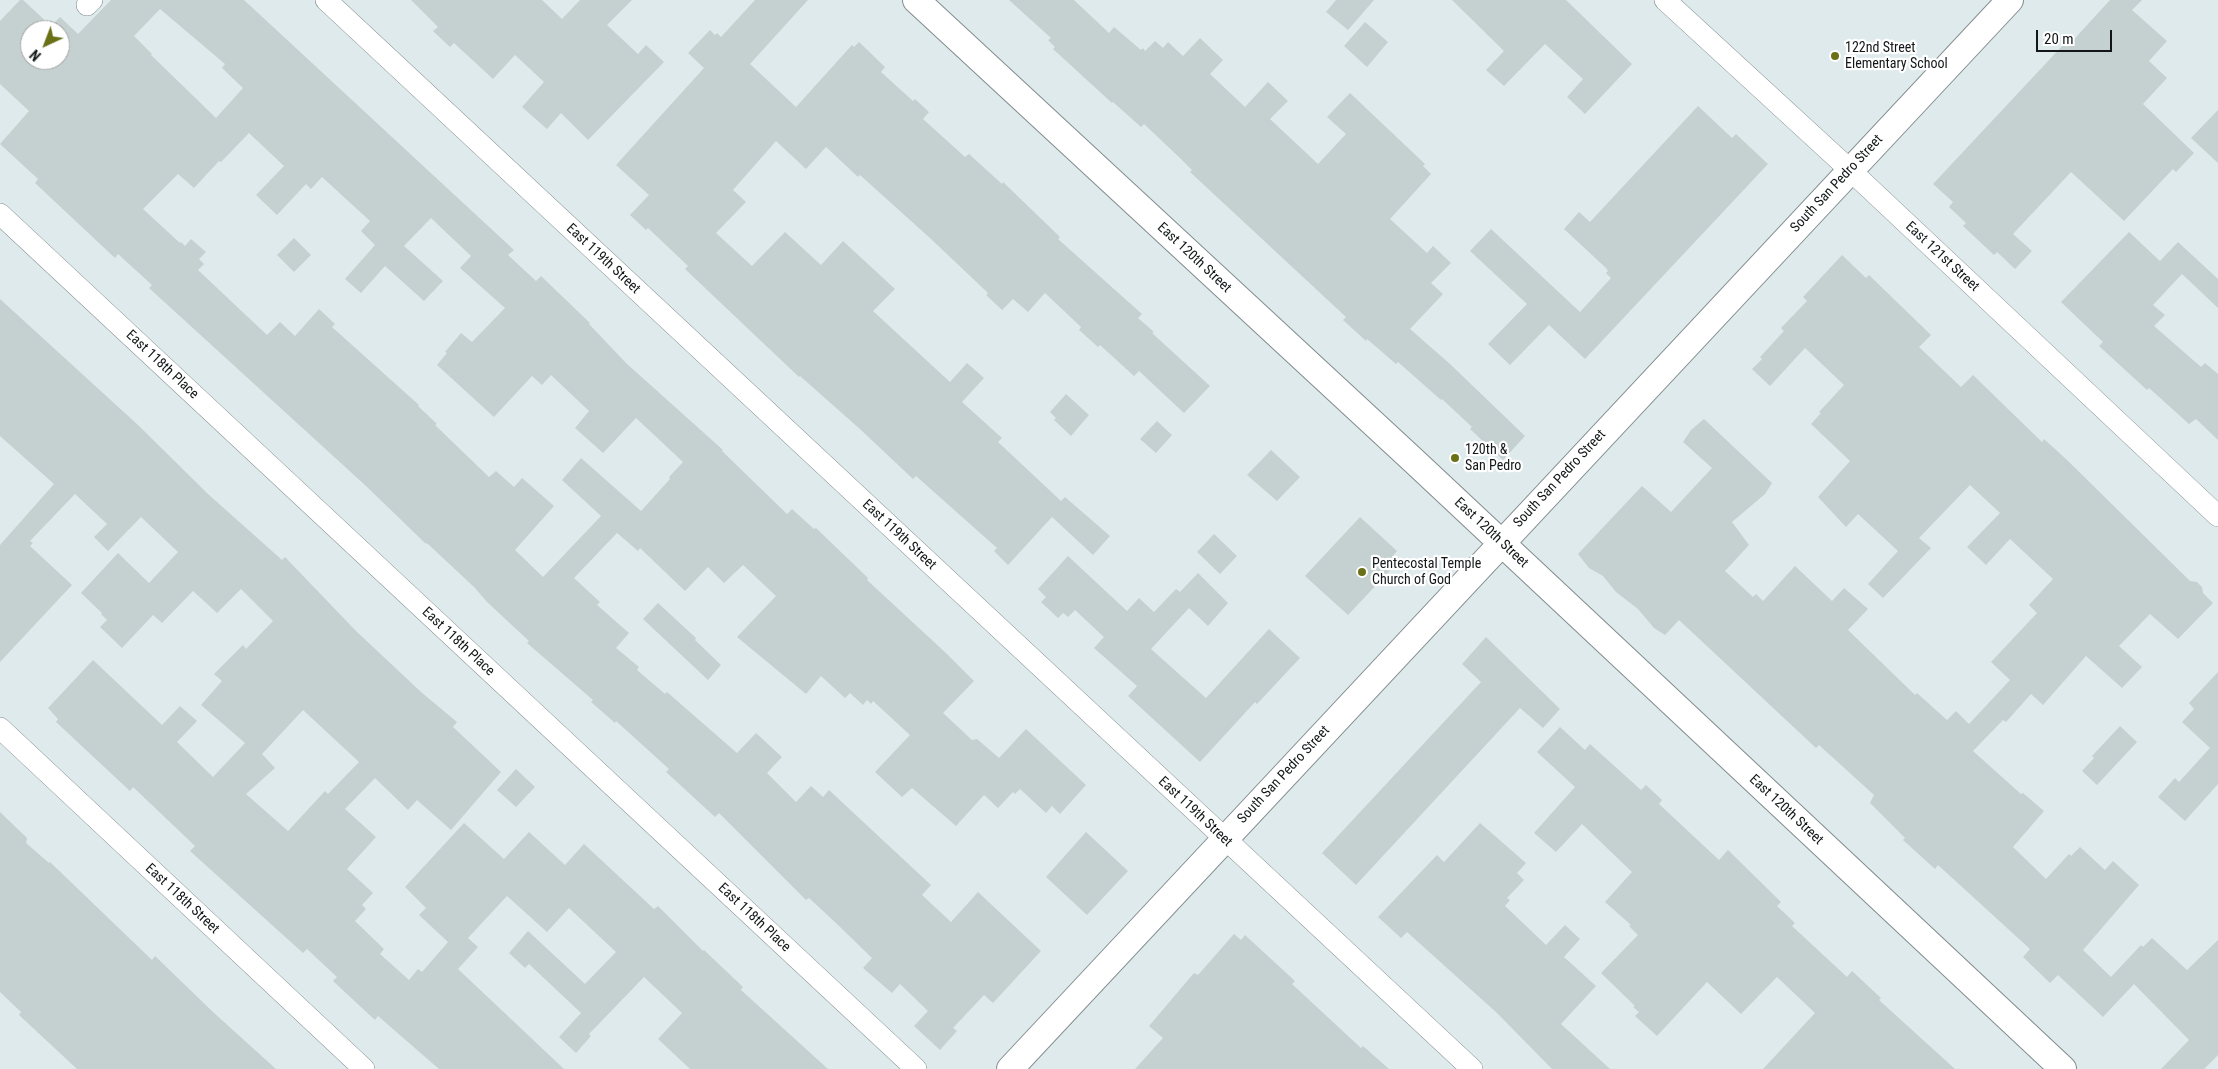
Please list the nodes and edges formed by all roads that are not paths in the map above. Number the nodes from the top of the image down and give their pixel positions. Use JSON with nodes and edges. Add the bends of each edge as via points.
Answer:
{"nodes":[{"id":1,"x":326,"y":0,"type":"edge"},
{"id":2,"x":916,"y":0,"type":"edge"},
{"id":3,"x":1665,"y":0,"type":"edge"},
{"id":4,"x":2010,"y":0,"type":"edge"},
{"id":5,"x":1850,"y":170,"type":"junction"},
{"id":6,"x":0,"y":214,"type":"edge"},
{"id":7,"x":2218,"y":516,"type":"edge"},
{"id":8,"x":1501,"y":542,"type":"junction"},
{"id":9,"x":0,"y":728,"type":"edge"},
{"id":10,"x":1224,"y":839,"type":"junction"},
{"id":11,"x":364,"y":1069,"type":"edge"},
{"id":12,"x":916,"y":1069,"type":"edge"},
{"id":13,"x":1010,"y":1069,"type":"edge"},
{"id":14,"x":1472,"y":1069,"type":"edge"},
{"id":15,"x":2063,"y":1069,"type":"edge"}],
"edges":[{"from":1,"to":10,"type":"street","name":"East 119th Street"},
{"from":2,"to":8,"type":"street","name":"East 120th Street"},
{"from":3,"to":5,"type":"street","name":"East 121st Street"},
{"from":4,"to":5,"type":"street","name":"South San Pedro Street"},
{"from":5,"to":7,"type":"street","name":"East 121st Street"},
{"from":5,"to":8,"type":"street","name":"South San Pedro Street"},
{"from":6,"to":12,"type":"street","name":"East 118th Place"},
{"from":8,"to":10,"type":"street","name":"South San Pedro Street"},
{"from":8,"to":15,"type":"street","name":"East 120th Street"},
{"from":9,"to":11,"type":"street","name":"East 118th Street"},
{"from":10,"to":13,"type":"street","name":"South San Pedro Street"},
{"from":10,"to":14,"type":"street","name":"East 119th Street"}]}
